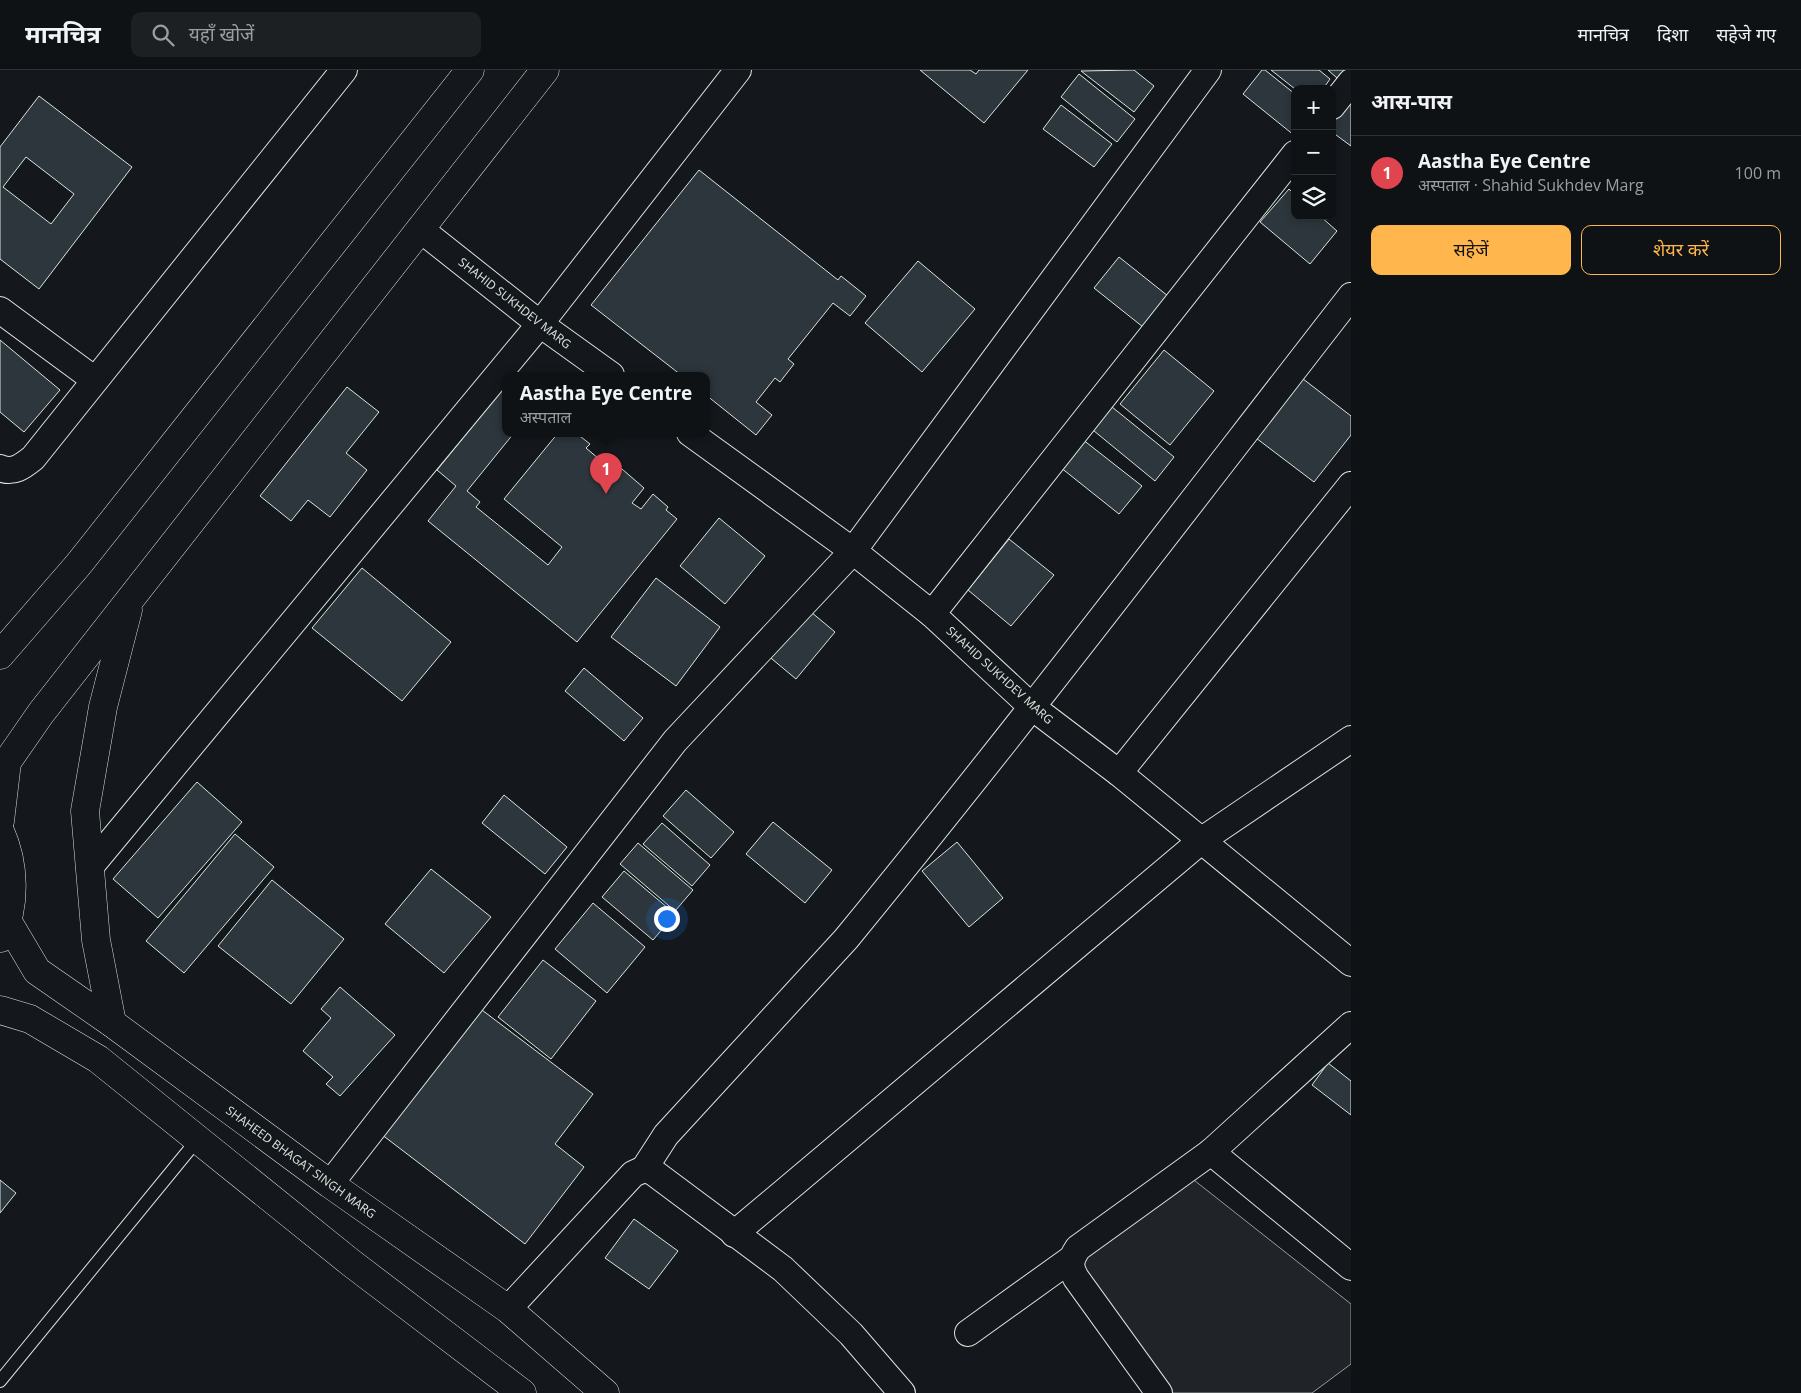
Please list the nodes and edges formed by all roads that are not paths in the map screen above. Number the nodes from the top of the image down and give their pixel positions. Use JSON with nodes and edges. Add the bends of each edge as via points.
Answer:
{"nodes":[{"id":1,"x":344,"y":70,"type":"edge"},
{"id":2,"x":470,"y":70,"type":"edge"},
{"id":3,"x":545,"y":70,"type":"edge"},
{"id":4,"x":738,"y":70,"type":"edge"},
{"id":5,"x":1208,"y":70,"type":"edge"},
{"id":6,"x":1351,"y":82,"type":"edge"},
{"id":7,"x":1336,"y":101,"type":"edge"},
{"id":8,"x":1291,"y":159,"type":"edge"},
{"id":9,"x":420,"y":229,"type":"junction"},
{"id":10,"x":1351,"y":296,"type":"edge"},
{"id":11,"x":0,"y":310,"type":"edge"},
{"id":12,"x":540,"y":324,"type":"junction"},
{"id":13,"x":607,"y":372,"type":"edge"},
{"id":14,"x":95,"y":380,"type":"junction"},
{"id":15,"x":696,"y":437,"type":"edge"},
{"id":16,"x":0,"y":468,"type":"edge"},
{"id":17,"x":1351,"y":485,"type":"edge"},
{"id":18,"x":853,"y":551,"type":"junction"},
{"id":19,"x":130,"y":599,"type":"junction"},
{"id":20,"x":932,"y":614,"type":"junction"},
{"id":21,"x":0,"y":655,"type":"edge"},
{"id":22,"x":1032,"y":707,"type":"junction"},
{"id":23,"x":1351,"y":739,"type":"edge"},
{"id":24,"x":1119,"y":773,"type":"junction"},
{"id":25,"x":0,"y":821,"type":"edge"},
{"id":26,"x":0,"y":831,"type":"edge"},
{"id":27,"x":1202,"y":840,"type":"junction"},
{"id":28,"x":90,"y":867,"type":"junction"},
{"id":29,"x":4,"y":931,"type":"edge"},
{"id":30,"x":1351,"y":962,"type":"edge"},
{"id":31,"x":0,"y":1010,"type":"edge"},
{"id":32,"x":112,"y":1023,"type":"junction"},
{"id":33,"x":1351,"y":1025,"type":"edge"},
{"id":34,"x":198,"y":1139,"type":"junction"},
{"id":35,"x":1211,"y":1152,"type":"junction"},
{"id":36,"x":644,"y":1169,"type":"junction"},
{"id":37,"x":330,"y":1184,"type":"junction"},
{"id":38,"x":734,"y":1234,"type":"junction"},
{"id":39,"x":1071,"y":1259,"type":"junction"},
{"id":40,"x":1351,"y":1267,"type":"edge"},
{"id":41,"x":508,"y":1309,"type":"junction"},
{"id":42,"x":968,"y":1333,"type":"dead end"},
{"id":43,"x":0,"y":1380,"type":"edge"},
{"id":44,"x":522,"y":1393,"type":"edge"},
{"id":45,"x":605,"y":1393,"type":"edge"},
{"id":46,"x":902,"y":1393,"type":"edge"},
{"id":47,"x":1159,"y":1393,"type":"edge"}],
"edges":[{"from":1,"to":14,"type":"street"},
{"from":2,"to":21,"type":"street","via":[[78,565]]},
{"from":3,"to":9,"type":"street"},
{"from":4,"to":12,"type":"street"},
{"from":5,"to":18,"type":"street"},
{"from":6,"to":7,"type":"street"},
{"from":8,"to":20,"type":"street"},
{"from":9,"to":12,"type":"street","name":"SHAHID SUKHDEV MARG"},
{"from":9,"to":19,"type":"street"},
{"from":10,"to":22,"type":"street"},
{"from":11,"to":14,"type":"street"},
{"from":12,"to":13,"type":"street","name":"SHAHID SUKHDEV MARG"},
{"from":12,"to":28,"type":"street"},
{"from":14,"to":16,"type":"street","via":[[33,458],[18,469],[5,471]]},
{"from":15,"to":18,"type":"street","name":"SHAHID SUKHDEV MARG"},
{"from":17,"to":24,"type":"street"},
{"from":18,"to":20,"type":"street","name":"SHAHID SUKHDEV MARG"},
{"from":18,"to":37,"type":"street","via":[[675,741]]},
{"from":19,"to":25,"type":"street","via":[[41,712],[8,762]]},
{"from":19,"to":28,"type":"street","via":[[102,707],[85,811]]},
{"from":20,"to":22,"type":"street","name":"SHAHID SUKHDEV MARG"},
{"from":22,"to":24,"type":"street","name":"SHAHID SUKHDEV MARG"},
{"from":22,"to":36,"type":"street","via":[[846,938],[666,1135]]},
{"from":23,"to":27,"type":"street"},
{"from":24,"to":27,"type":"street","name":"SHAHID SUKHDEV MARG"},
{"from":26,"to":29,"type":"street","via":[[12,872]]},
{"from":27,"to":30,"type":"street","name":"SHAHID SUKHDEV MARG"},
{"from":27,"to":38,"type":"street"},
{"from":28,"to":32,"type":"street","via":[[96,940]]},
{"from":29,"to":32,"type":"street","name":"SHAHEED BHAGAT SINGH MARG","via":[[37,971]]},
{"from":31,"to":34,"type":"street","via":[[30,1019],[98,1059]]},
{"from":32,"to":37,"type":"street","name":"SHAHEED BHAGAT SINGH MARG"},
{"from":33,"to":35,"type":"street"},
{"from":34,"to":43,"type":"lane"},
{"from":34,"to":44,"type":"street","via":[[350,1262]]},
{"from":35,"to":39,"type":"street","via":[[1078,1248]]},
{"from":35,"to":40,"type":"street"},
{"from":36,"to":38,"type":"street","via":[[653,1172]]},
{"from":36,"to":41,"type":"street","via":[[633,1174]]},
{"from":37,"to":41,"type":"street","name":"SHAHEED BHAGAT SINGH MARG"},
{"from":38,"to":46,"type":"street","via":[[790,1275],[851,1334]]},
{"from":39,"to":42,"type":"street"},
{"from":39,"to":47,"type":"street","via":[[1076,1278]]},
{"from":41,"to":45,"type":"street","name":"SHAHEED BHAGAT SINGH MARG"}]}
